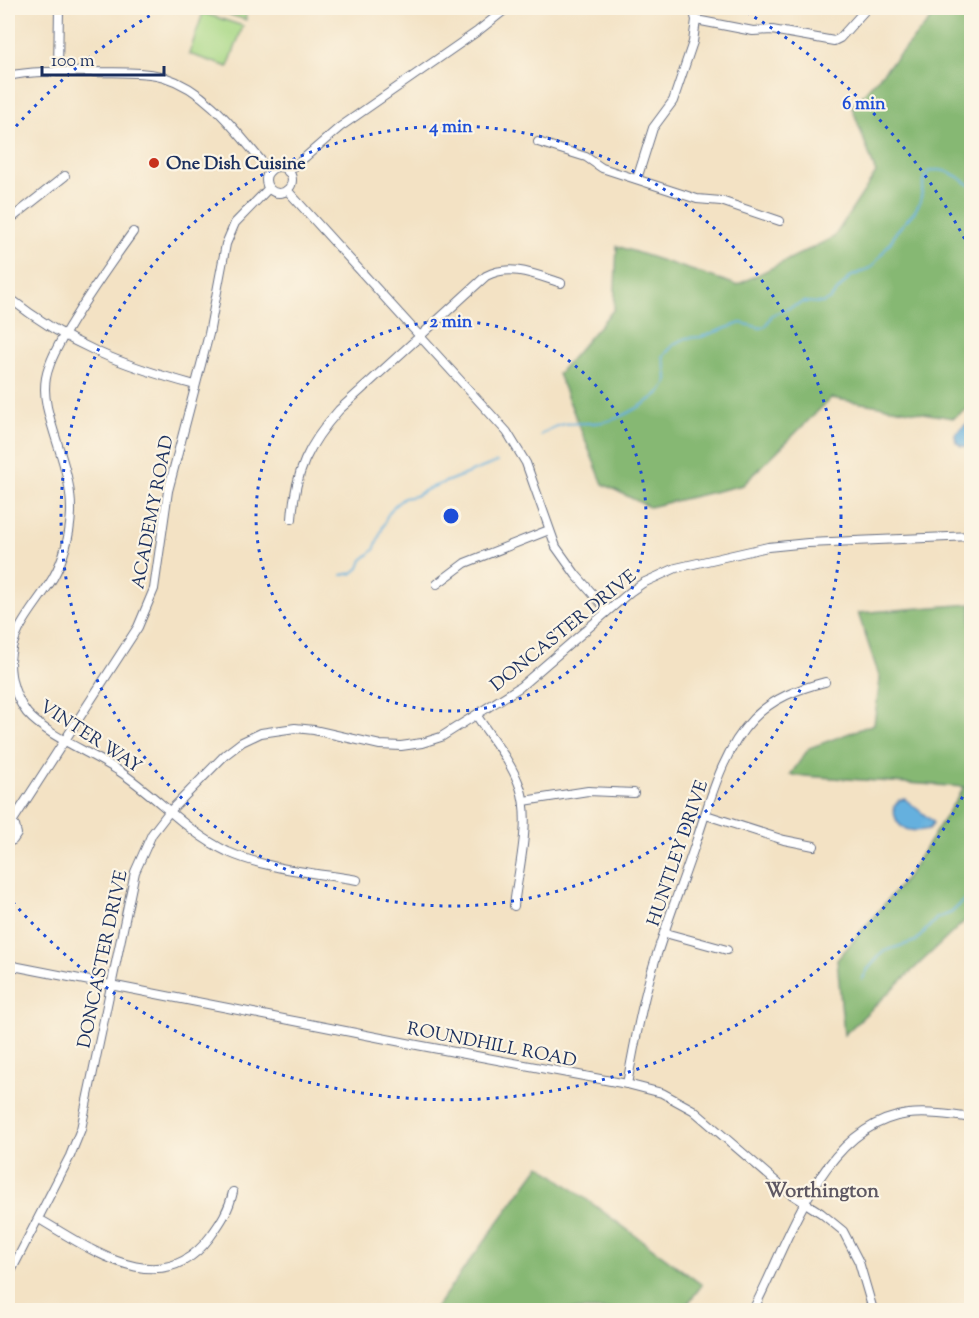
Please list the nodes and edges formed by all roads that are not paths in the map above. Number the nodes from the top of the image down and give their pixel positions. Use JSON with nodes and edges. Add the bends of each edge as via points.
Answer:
{"nodes":[{"id":1,"x":60,"y":8,"type":"edge"},
{"id":2,"x":507,"y":8,"type":"edge"},
{"id":3,"x":693,"y":8,"type":"edge"},
{"id":4,"x":867,"y":8,"type":"edge"},
{"id":5,"x":696,"y":20,"type":"junction"},
{"id":6,"x":58,"y":71,"type":"junction"},
{"id":7,"x":8,"y":76,"type":"edge"},
{"id":8,"x":538,"y":142,"type":"dead end"},
{"id":9,"x":270,"y":171,"type":"junction"},
{"id":10,"x":288,"y":171,"type":"junction"},
{"id":11,"x":65,"y":176,"type":"dead end"},
{"id":12,"x":637,"y":179,"type":"junction"},
{"id":13,"x":269,"y":188,"type":"junction"},
{"id":14,"x":287,"y":190,"type":"junction"},
{"id":15,"x":8,"y":221,"type":"edge"},
{"id":16,"x":780,"y":221,"type":"dead end"},
{"id":17,"x":133,"y":232,"type":"dead end"},
{"id":18,"x":561,"y":283,"type":"dead end"},
{"id":19,"x":8,"y":297,"type":"edge"},
{"id":20,"x":420,"y":336,"type":"junction"},
{"id":21,"x":63,"y":337,"type":"junction"},
{"id":22,"x":195,"y":385,"type":"junction"},
{"id":23,"x":292,"y":519,"type":"dead end"},
{"id":24,"x":549,"y":530,"type":"junction"},
{"id":25,"x":972,"y":536,"type":"edge"},
{"id":26,"x":436,"y":584,"type":"dead end"},
{"id":27,"x":607,"y":610,"type":"junction"},
{"id":28,"x":825,"y":682,"type":"dead end"},
{"id":29,"x":477,"y":716,"type":"junction"},
{"id":30,"x":65,"y":740,"type":"junction"},
{"id":31,"x":634,"y":793,"type":"dead end"},
{"id":32,"x":524,"y":801,"type":"junction"},
{"id":33,"x":169,"y":812,"type":"junction"},
{"id":34,"x":706,"y":815,"type":"junction"},
{"id":35,"x":10,"y":821,"type":"edge"},
{"id":36,"x":8,"y":842,"type":"edge"},
{"id":37,"x":814,"y":846,"type":"dead end"},
{"id":38,"x":357,"y":880,"type":"dead end"},
{"id":39,"x":514,"y":906,"type":"dead end"},
{"id":40,"x":665,"y":933,"type":"junction"},
{"id":41,"x":727,"y":950,"type":"dead end"},
{"id":42,"x":8,"y":965,"type":"edge"},
{"id":43,"x":112,"y":986,"type":"junction"},
{"id":44,"x":627,"y":1084,"type":"junction"},
{"id":45,"x":972,"y":1119,"type":"edge"},
{"id":46,"x":233,"y":1192,"type":"dead end"},
{"id":47,"x":805,"y":1204,"type":"junction"},
{"id":48,"x":39,"y":1218,"type":"junction"},
{"id":49,"x":8,"y":1277,"type":"edge"},
{"id":50,"x":753,"y":1311,"type":"edge"},
{"id":51,"x":873,"y":1311,"type":"edge"}],
"edges":[{"from":1,"to":6,"type":"street"},
{"from":2,"to":10,"type":"street","via":[[340,127]]},
{"from":3,"to":5,"type":"street"},
{"from":4,"to":5,"type":"street","via":[[840,38],[828,41]]},
{"from":5,"to":12,"type":"street","via":[[693,42],[672,101],[653,128]]},
{"from":6,"to":7,"type":"street"},
{"from":6,"to":9,"type":"street","via":[[150,75],[184,86],[215,109]]},
{"from":8,"to":12,"type":"street"},
{"from":9,"to":10,"type":"street"},
{"from":9,"to":13,"type":"street"},
{"from":10,"to":14,"type":"street","via":[[291,183]]},
{"from":11,"to":15,"type":"street"},
{"from":12,"to":16,"type":"street"},
{"from":13,"to":14,"type":"street","via":[[280,193]]},
{"from":13,"to":22,"type":"street","name":"ACADEMY ROAD","via":[[230,232]]},
{"from":14,"to":20,"type":"street"},
{"from":17,"to":21,"type":"street","name":"VINTER WAY"},
{"from":18,"to":20,"type":"street","via":[[516,270],[496,271]]},
{"from":19,"to":21,"type":"street"},
{"from":20,"to":23,"type":"street","via":[[325,426],[299,474]]},
{"from":20,"to":24,"type":"street","via":[[518,447]]},
{"from":21,"to":22,"type":"street","via":[[118,362]]},
{"from":21,"to":30,"type":"street","name":"VINTER WAY","via":[[49,367],[45,394],[69,481],[69,530],[52,578],[16,634],[10,672],[16,694],[28,714]]},
{"from":22,"to":30,"type":"street","name":"ACADEMY ROAD","via":[[173,466],[147,609]]},
{"from":24,"to":26,"type":"street","via":[[465,563]]},
{"from":24,"to":27,"type":"street","via":[[564,559]]},
{"from":25,"to":27,"type":"street","name":"DONCASTER DRIVE","via":[[768,547],[676,568],[643,583]]},
{"from":27,"to":29,"type":"street","name":"DONCASTER DRIVE","via":[[539,673]]},
{"from":28,"to":34,"type":"street","name":"HUNTLEY DRIVE","via":[[781,697],[753,719],[731,752]]},
{"from":29,"to":32,"type":"street","via":[[513,771]]},
{"from":29,"to":33,"type":"street","name":"DONCASTER DRIVE","via":[[441,737],[401,746],[295,728],[261,734],[225,755]]},
{"from":30,"to":33,"type":"street","name":"VINTER WAY","via":[[121,772]]},
{"from":30,"to":35,"type":"street","name":"ACADEMY ROAD"},
{"from":31,"to":32,"type":"street","via":[[588,791]]},
{"from":32,"to":39,"type":"street"},
{"from":33,"to":38,"type":"street","name":"VINTER WAY","via":[[201,836],[246,859]]},
{"from":33,"to":43,"type":"street","name":"DONCASTER DRIVE","via":[[152,834],[135,872]]},
{"from":34,"to":37,"type":"street"},
{"from":34,"to":40,"type":"street","name":"HUNTLEY DRIVE"},
{"from":35,"to":36,"type":"street","name":"ACADEMY ROAD","via":[[17,834]]},
{"from":40,"to":41,"type":"street"},
{"from":40,"to":44,"type":"street","name":"HUNTLEY DRIVE","via":[[643,1004]]},
{"from":42,"to":43,"type":"street","name":"ROUNDHILL ROAD"},
{"from":43,"to":44,"type":"street","name":"ROUNDHILL ROAD"},
{"from":43,"to":48,"type":"street","name":"DONCASTER DRIVE","via":[[81,1129]]},
{"from":44,"to":47,"type":"street","name":"ROUNDHILL ROAD","via":[[662,1093],[693,1110]]},
{"from":45,"to":47,"type":"street","via":[[907,1114],[872,1126],[833,1159]]},
{"from":46,"to":48,"type":"street","via":[[225,1216],[195,1254],[183,1262],[154,1269],[110,1258]]},
{"from":47,"to":50,"type":"street"},
{"from":47,"to":51,"type":"street","name":"ROUNDHILL ROAD","via":[[843,1231],[859,1262]]},
{"from":48,"to":49,"type":"street","name":"DONCASTER DRIVE"}]}
